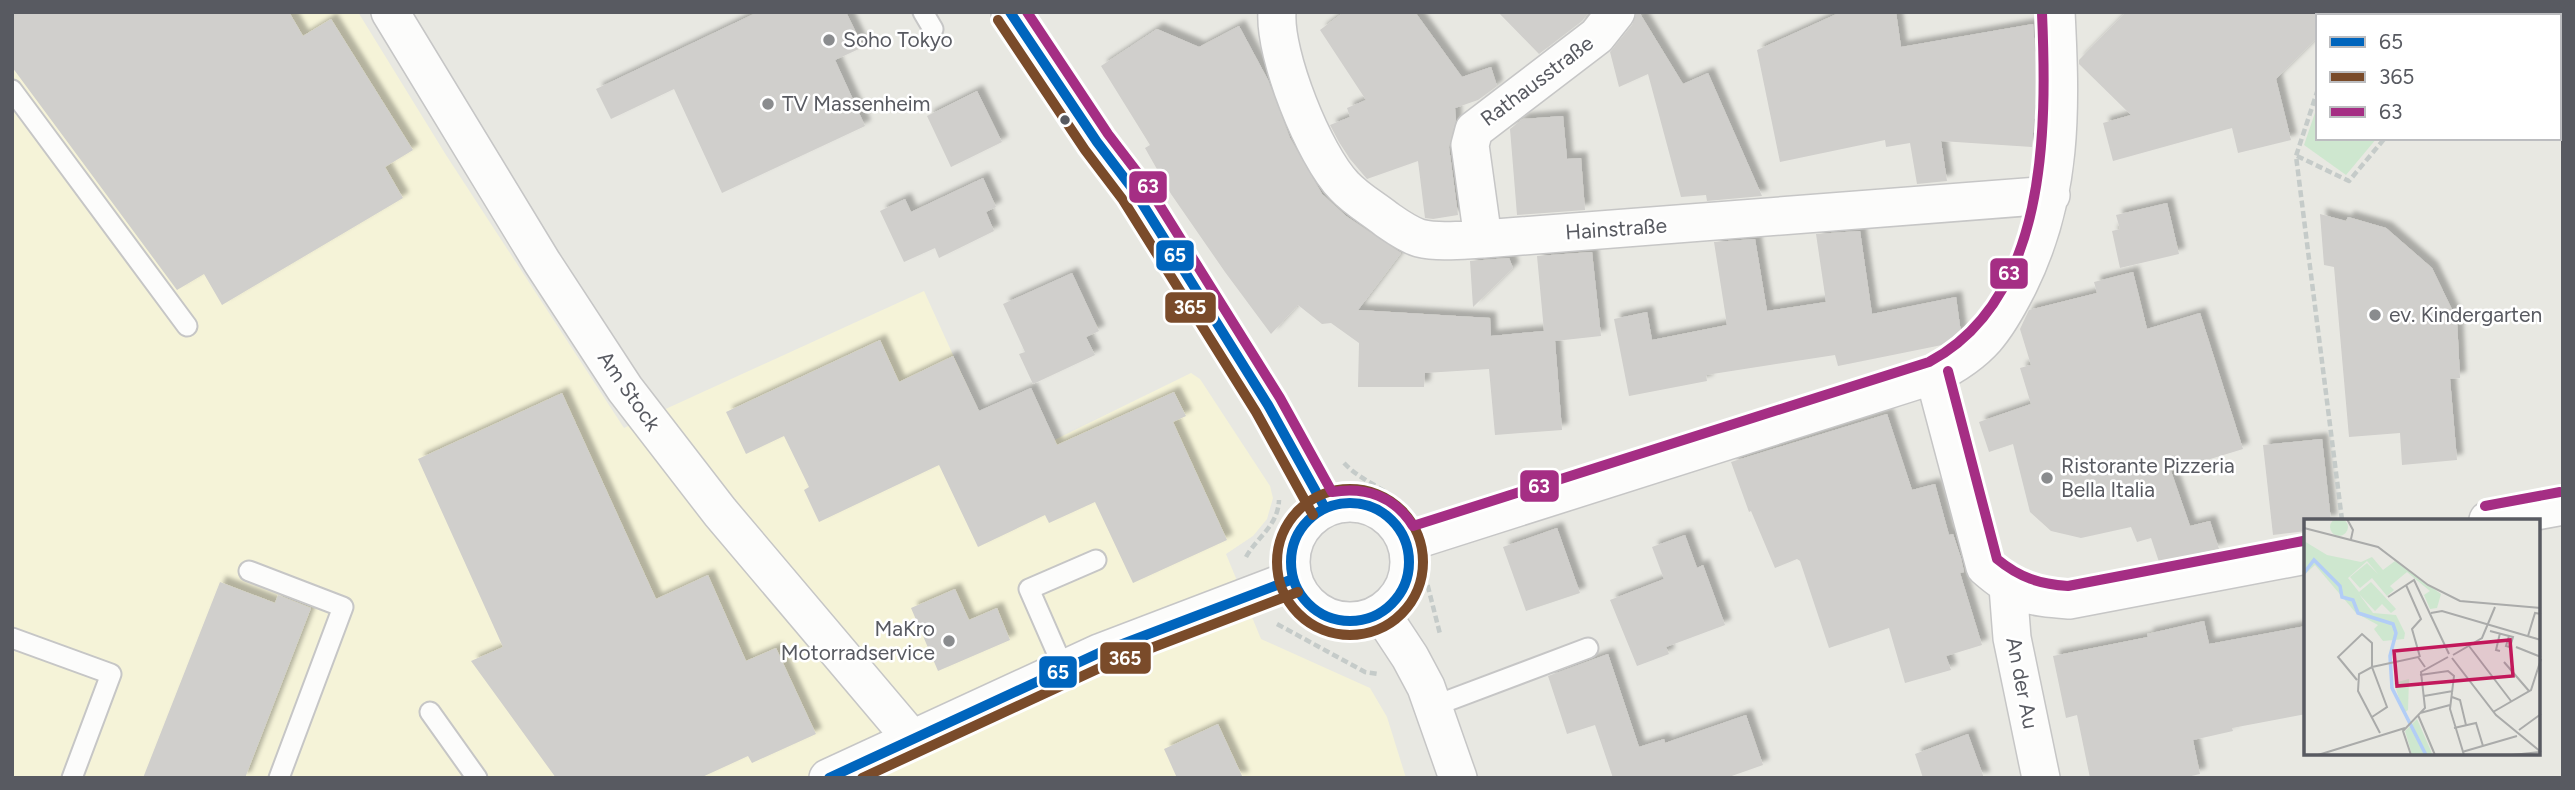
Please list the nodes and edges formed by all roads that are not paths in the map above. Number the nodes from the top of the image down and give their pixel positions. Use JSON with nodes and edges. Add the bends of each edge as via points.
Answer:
{"nodes":[{"id":1,"x":390,"y":12,"type":"edge"},
{"id":2,"x":1010,"y":12,"type":"edge"},
{"id":3,"x":1278,"y":12,"type":"edge"},
{"id":4,"x":1616,"y":12,"type":"edge"},
{"id":5,"x":2056,"y":12,"type":"edge"},
{"id":6,"x":12,"y":90,"type":"edge"},
{"id":7,"x":2050,"y":195,"type":"junction"},
{"id":8,"x":1483,"y":239,"type":"junction"},
{"id":9,"x":187,"y":326,"type":"dead end"},
{"id":10,"x":1934,"y":375,"type":"junction"},
{"id":11,"x":2563,"y":506,"type":"edge"},
{"id":12,"x":1325,"y":508,"type":"junction"},
{"id":13,"x":2493,"y":519,"type":"edge"},
{"id":14,"x":1406,"y":543,"type":"junction"},
{"id":15,"x":2304,"y":555,"type":"edge"},
{"id":16,"x":1096,"y":561,"type":"dead end"},
{"id":17,"x":249,"y":571,"type":"dead end"},
{"id":18,"x":1293,"y":579,"type":"junction"},
{"id":19,"x":2008,"y":587,"type":"junction"},
{"id":20,"x":1381,"y":613,"type":"junction"},
{"id":21,"x":12,"y":638,"type":"edge"},
{"id":22,"x":1588,"y":648,"type":"dead end"},
{"id":23,"x":1064,"y":669,"type":"junction"},
{"id":24,"x":1434,"y":706,"type":"junction"},
{"id":25,"x":430,"y":712,"type":"dead end"},
{"id":26,"x":912,"y":739,"type":"junction"},
{"id":27,"x":72,"y":778,"type":"edge"},
{"id":28,"x":279,"y":778,"type":"edge"},
{"id":29,"x":477,"y":778,"type":"edge"},
{"id":30,"x":828,"y":778,"type":"edge"},
{"id":31,"x":1458,"y":778,"type":"edge"},
{"id":32,"x":2041,"y":778,"type":"edge"}],
"edges":[{"from":1,"to":26,"type":"street","name":"Am Stock","via":[[557,308]]},
{"from":2,"to":12,"type":"street","via":[[1135,192],[1268,404]]},
{"from":3,"to":8,"type":"street","name":"Hainstraße","via":[[1285,70],[1315,140],[1343,185],[1416,237]]},
{"from":4,"to":8,"type":"street","name":"Rathausstraße","via":[[1597,36],[1474,130],[1470,145]]},
{"from":5,"to":7,"type":"street","via":[[2060,100]]},
{"from":6,"to":9,"type":"lane"},
{"from":7,"to":8,"type":"street","name":"Hainstraße"},
{"from":7,"to":10,"type":"street","via":[[2028,266],[2004,312],[1970,355]]},
{"from":10,"to":14,"type":"street"},
{"from":10,"to":19,"type":"street","via":[[1986,567]]},
{"from":11,"to":13,"type":"street"},
{"from":12,"to":14,"type":"street","via":[[1346,503],[1371,507],[1390,518]]},
{"from":12,"to":18,"type":"street","via":[[1307,521],[1296,538],[1291,558]]},
{"from":14,"to":20,"type":"street","via":[[1408,578],[1399,597]]},
{"from":15,"to":19,"type":"street","via":[[2069,600],[2031,597]]},
{"from":16,"to":23,"type":"lane","via":[[1029,589]]},
{"from":17,"to":28,"type":"lane","via":[[343,607]]},
{"from":18,"to":20,"type":"street","via":[[1309,605],[1332,619],[1364,620]]},
{"from":18,"to":23,"type":"street"},
{"from":19,"to":32,"type":"street","name":"An der Au","via":[[2012,638]]},
{"from":20,"to":24,"type":"street"},
{"from":21,"to":27,"type":"lane","via":[[111,674]]},
{"from":22,"to":24,"type":"lane"},
{"from":23,"to":26,"type":"street"},
{"from":24,"to":31,"type":"street"},
{"from":25,"to":29,"type":"lane"},
{"from":26,"to":30,"type":"street"}]}
